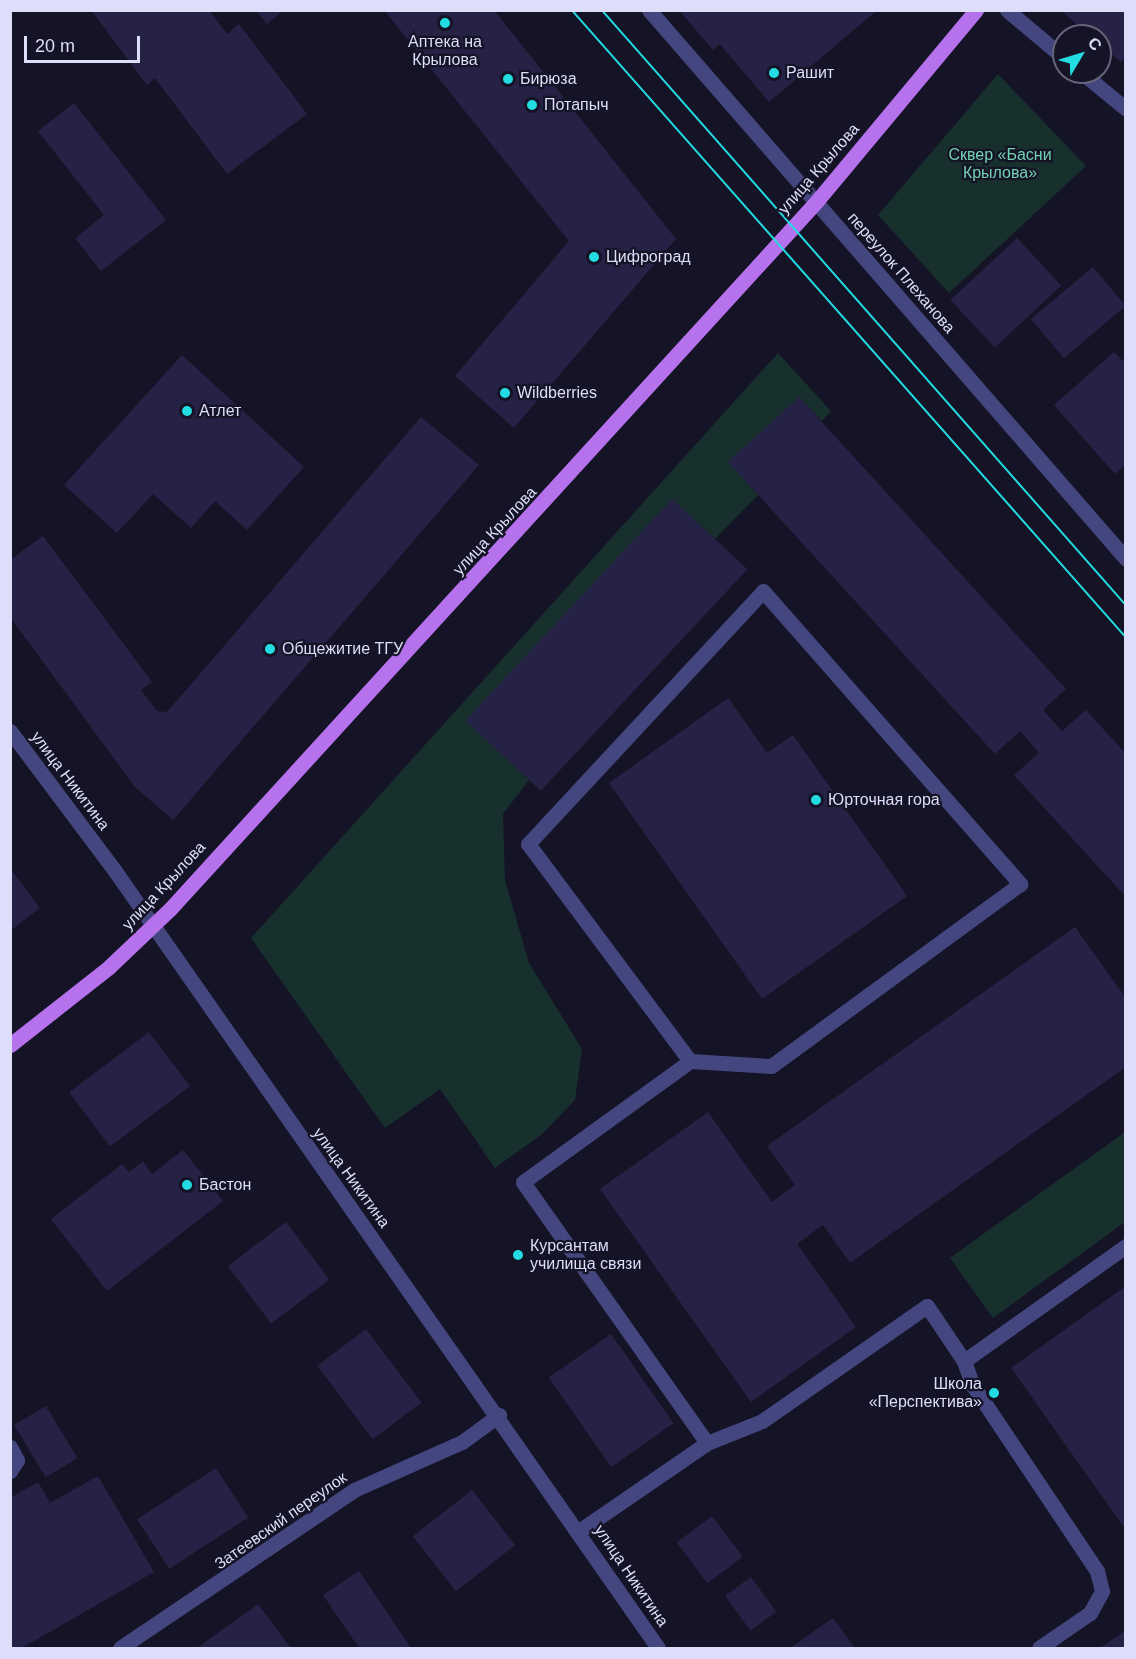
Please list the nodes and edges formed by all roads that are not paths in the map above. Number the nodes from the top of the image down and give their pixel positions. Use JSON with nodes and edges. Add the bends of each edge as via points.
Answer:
{"nodes":[{"id":1,"x":649,"y":10,"type":"edge"},
{"id":2,"x":976,"y":10,"type":"edge"},
{"id":3,"x":1007,"y":10,"type":"edge"},
{"id":4,"x":1052,"y":48,"type":"edge"},
{"id":5,"x":1095,"y":84,"type":"edge"},
{"id":6,"x":1125,"y":109,"type":"edge"},
{"id":7,"x":816,"y":202,"type":"junction"},
{"id":8,"x":1123,"y":552,"type":"edge"},
{"id":9,"x":10,"y":731,"type":"edge"},
{"id":10,"x":151,"y":928,"type":"junction"},
{"id":11,"x":10,"y":1045,"type":"edge"},
{"id":12,"x":690,"y":1061,"type":"junction"},
{"id":13,"x":1125,"y":1246,"type":"edge"},
{"id":14,"x":964,"y":1361,"type":"junction"},
{"id":15,"x":500,"y":1415,"type":"junction"},
{"id":16,"x":707,"y":1443,"type":"junction"},
{"id":17,"x":10,"y":1447,"type":"edge"},
{"id":18,"x":10,"y":1471,"type":"edge"},
{"id":19,"x":579,"y":1531,"type":"junction"},
{"id":20,"x":120,"y":1648,"type":"edge"},
{"id":21,"x":658,"y":1648,"type":"edge"},
{"id":22,"x":1040,"y":1648,"type":"edge"}],
"edges":[{"from":1,"to":7,"type":"street","name":"переулок Плеханова"},
{"from":2,"to":7,"type":"main road","name":"улица Крылова"},
{"from":3,"to":4,"type":"street"},
{"from":5,"to":6,"type":"street"},
{"from":7,"to":8,"type":"street","name":"переулок Плеханова"},
{"from":7,"to":10,"type":"main road","name":"улица Крылова"},
{"from":9,"to":10,"type":"street","name":"улица Никитина"},
{"from":10,"to":11,"type":"main road","name":"улица Крылова"},
{"from":10,"to":15,"type":"street","name":"улица Никитина"},
{"from":12,"to":12,"type":"street","via":[[771,1066],[1020,884],[763,591],[528,844]]},
{"from":12,"to":16,"type":"street","via":[[523,1182]]},
{"from":13,"to":14,"type":"street"},
{"from":14,"to":16,"type":"street","via":[[927,1306],[762,1421]]},
{"from":14,"to":22,"type":"street","via":[[972,1386],[1097,1571],[1102,1591],[1090,1613]]},
{"from":15,"to":19,"type":"street","name":"улица Никитина"},
{"from":15,"to":20,"type":"street","name":"Затеевский переулок","via":[[462,1442],[354,1490]]},
{"from":16,"to":19,"type":"street"},
{"from":17,"to":18,"type":"street","via":[[17,1460]]},
{"from":19,"to":21,"type":"street","name":"улица Никитина"}]}
